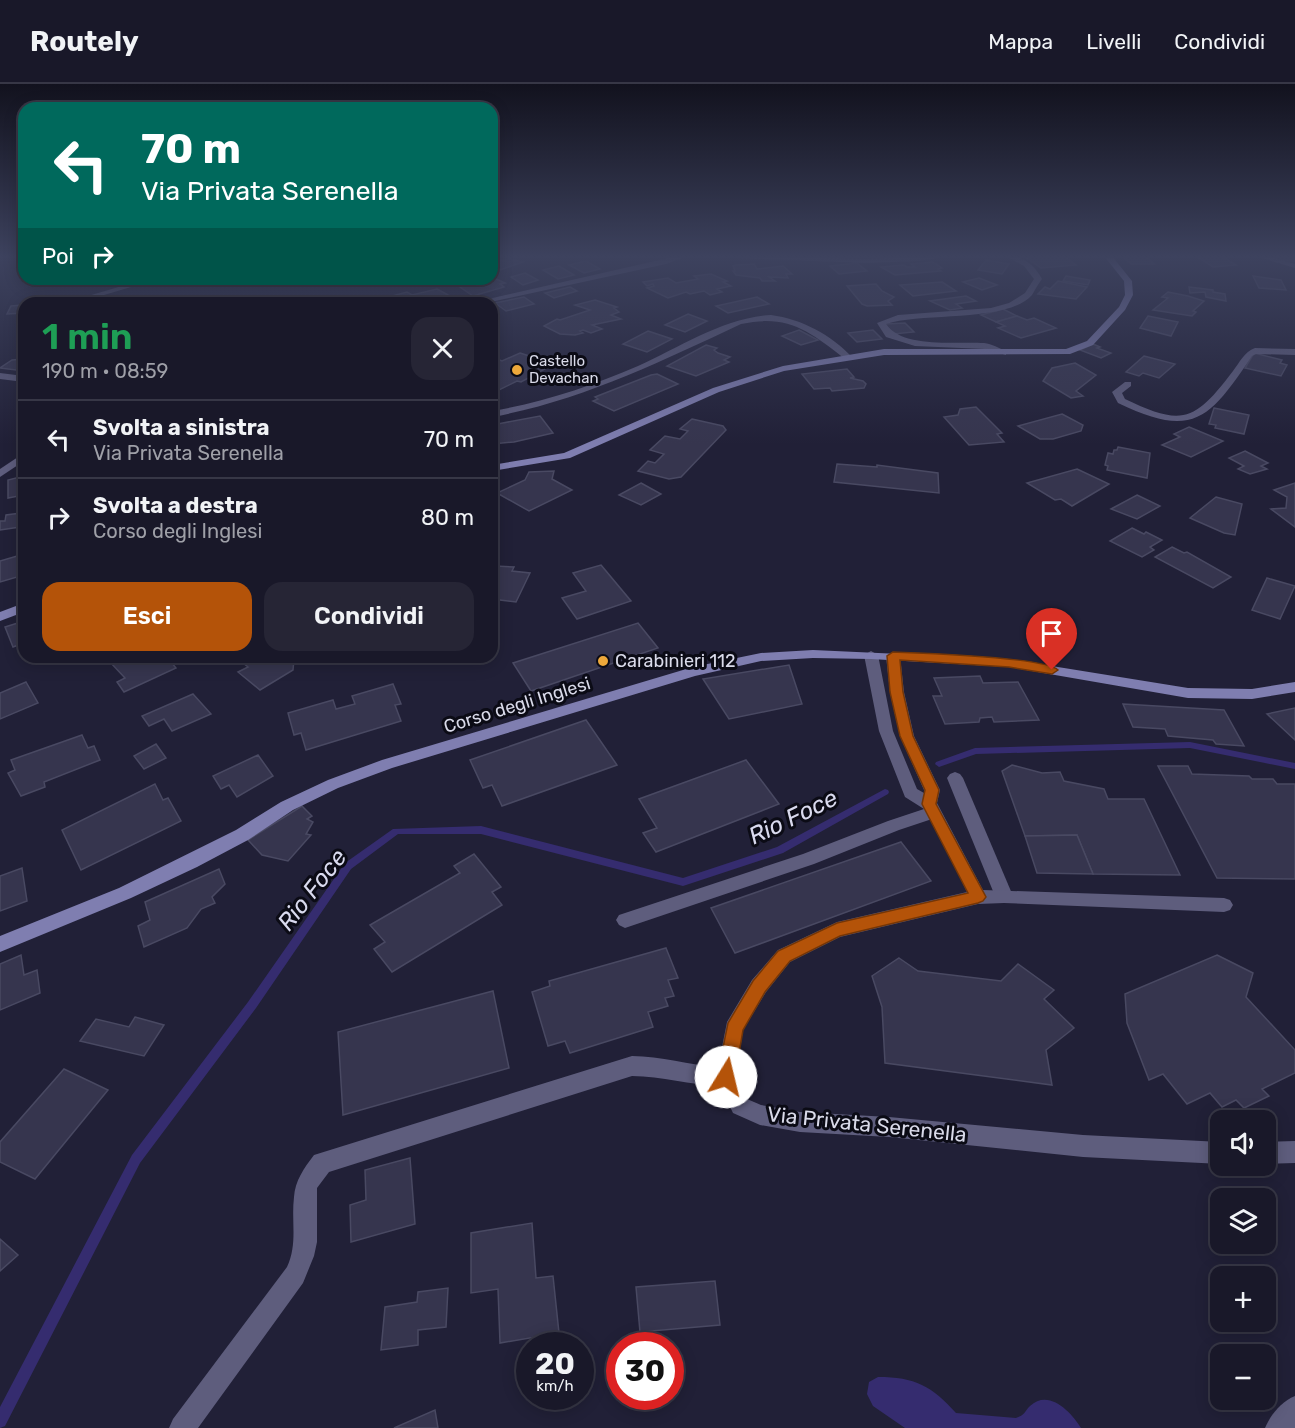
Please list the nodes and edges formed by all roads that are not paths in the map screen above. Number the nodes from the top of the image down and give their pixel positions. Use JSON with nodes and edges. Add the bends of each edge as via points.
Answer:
{"nodes":[{"id":1,"x":748,"y":319,"type":"edge"},
{"id":2,"x":787,"y":319,"type":"edge"},
{"id":3,"x":890,"y":319,"type":"edge"},
{"id":4,"x":1112,"y":319,"type":"edge"},
{"id":5,"x":1295,"y":352,"type":"edge"},
{"id":6,"x":1003,"y":353,"type":"junction"},
{"id":7,"x":848,"y":357,"type":"junction"},
{"id":8,"x":0,"y":376,"type":"edge"},
{"id":9,"x":18,"y":378,"type":"edge"},
{"id":10,"x":1128,"y":384,"type":"dead end"},
{"id":11,"x":498,"y":413,"type":"edge"},
{"id":12,"x":18,"y":460,"type":"edge"},
{"id":13,"x":498,"y":467,"type":"edge"},
{"id":14,"x":0,"y":474,"type":"edge"},
{"id":15,"x":18,"y":610,"type":"edge"},
{"id":16,"x":0,"y":617,"type":"edge"},
{"id":17,"x":871,"y":655,"type":"junction"},
{"id":18,"x":893,"y":656,"type":"junction"},
{"id":19,"x":1295,"y":687,"type":"edge"},
{"id":20,"x":955,"y":778,"type":"dead end"},
{"id":21,"x":932,"y":808,"type":"junction"},
{"id":22,"x":1004,"y":896,"type":"junction"},
{"id":23,"x":978,"y":897,"type":"junction"},
{"id":24,"x":1224,"y":905,"type":"dead end"},
{"id":25,"x":625,"y":920,"type":"dead end"},
{"id":26,"x":0,"y":944,"type":"edge"},
{"id":27,"x":726,"y":1077,"type":"junction"},
{"id":28,"x":1210,"y":1152,"type":"edge"},
{"id":29,"x":1295,"y":1152,"type":"edge"},
{"id":30,"x":1276,"y":1153,"type":"edge"},
{"id":31,"x":1295,"y":1409,"type":"edge"},
{"id":32,"x":182,"y":1428,"type":"edge"},
{"id":33,"x":1278,"y":1428,"type":"edge"}],
"edges":[{"from":1,"to":11,"type":"street","via":[[630,372],[532,407]]},
{"from":2,"to":7,"type":"street","via":[[815,330]]},
{"from":3,"to":6,"type":"street","via":[[881,323],[889,335],[915,343],[986,345]]},
{"from":4,"to":6,"type":"main road","via":[[1090,343],[1067,352]]},
{"from":5,"to":10,"type":"street","via":[[1249,354],[1216,398],[1194,417],[1173,419],[1146,413],[1121,401],[1118,392]]},
{"from":6,"to":7,"type":"main road","via":[[884,352]]},
{"from":7,"to":13,"type":"main road","via":[[783,369],[716,390],[566,456]]},
{"from":8,"to":9,"type":"street"},
{"from":12,"to":14,"type":"street"},
{"from":15,"to":16,"type":"main road"},
{"from":17,"to":18,"type":"main road","name":"Corso degli Inglesi"},
{"from":17,"to":21,"type":"street","via":[[886,731],[911,793]]},
{"from":17,"to":26,"type":"main road","name":"Corso degli Inglesi","via":[[761,657],[693,672],[387,764],[287,806],[181,867]]},
{"from":18,"to":19,"type":"main road","name":"Corso degli Inglesi","via":[[1009,663],[1188,693],[1252,694]]},
{"from":18,"to":21,"type":"street","via":[[907,736],[932,790]]},
{"from":20,"to":22,"type":"street"},
{"from":21,"to":23,"type":"street"},
{"from":21,"to":25,"type":"street","via":[[808,859]]},
{"from":22,"to":23,"type":"street"},
{"from":22,"to":24,"type":"street"},
{"from":23,"to":27,"type":"street","via":[[837,930],[784,956],[759,986],[734,1028]]},
{"from":27,"to":28,"type":"street","name":"Via Privata Serenella","via":[[740,1106],[760,1115],[800,1122]]},
{"from":27,"to":32,"type":"street","via":[[632,1066],[322,1163],[311,1174],[302,1200],[308,1240],[302,1261],[284,1292]]},
{"from":29,"to":30,"type":"street"},
{"from":31,"to":33,"type":"street"}]}
